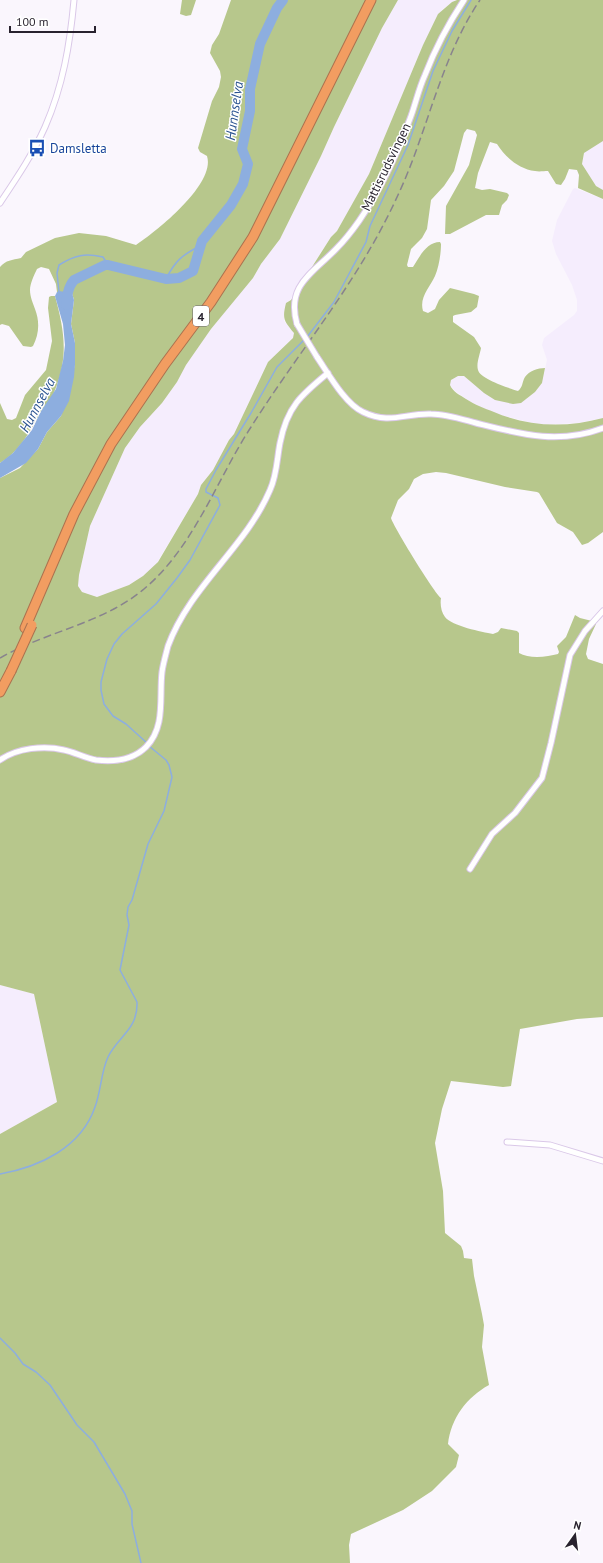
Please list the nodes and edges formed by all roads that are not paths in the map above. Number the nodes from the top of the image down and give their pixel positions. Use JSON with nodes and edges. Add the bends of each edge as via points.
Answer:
{"nodes":[{"id":1,"x":74,"y":0,"type":"edge"},
{"id":2,"x":371,"y":0,"type":"edge"},
{"id":3,"x":377,"y":0,"type":"edge"},
{"id":4,"x":464,"y":0,"type":"edge"},
{"id":5,"x":0,"y":203,"type":"edge"},
{"id":6,"x":328,"y":373,"type":"junction"},
{"id":7,"x":603,"y":428,"type":"edge"},
{"id":8,"x":603,"y":611,"type":"edge"},
{"id":9,"x":29,"y":627,"type":"junction"},
{"id":10,"x":5,"y":674,"type":"edge"},
{"id":11,"x":0,"y":692,"type":"edge"},
{"id":12,"x":0,"y":760,"type":"edge"},
{"id":13,"x":470,"y":869,"type":"dead end"},
{"id":14,"x":507,"y":1142,"type":"dead end"},
{"id":15,"x":603,"y":1161,"type":"edge"}],
"edges":[{"from":1,"to":5,"type":"street","via":[[67,60],[54,107],[32,152]]},
{"from":2,"to":9,"type":"highway","number":"4","via":[[253,237],[211,302],[164,364],[104,456],[74,514]]},
{"from":3,"to":9,"type":"highway","number":"4","via":[[257,241],[137,414],[100,475]]},
{"from":4,"to":6,"type":"street","name":"Mattisrudsvingen","bridge":true,"via":[[436,49],[396,153],[376,194],[358,222],[335,250],[300,285],[294,301],[297,324]]},
{"from":6,"to":7,"type":"street","name":"Mattisrudsvingen","via":[[351,405],[377,417],[392,419],[431,414],[448,416],[533,436],[564,437]]},
{"from":6,"to":12,"type":"street","via":[[302,394],[290,410],[280,442],[275,475],[264,502],[244,533],[182,614],[168,646],[162,672],[160,719],[147,746],[136,755],[116,761],[95,760],[63,750],[45,748],[21,750]]},
{"from":8,"to":13,"type":"street","via":[[585,631],[570,655],[542,778],[515,813],[492,834]]},
{"from":9,"to":10,"type":"highway","number":"4"},
{"from":10,"to":11,"type":"highway","number":"4"},
{"from":14,"to":15,"type":"street","via":[[550,1145]]}]}
